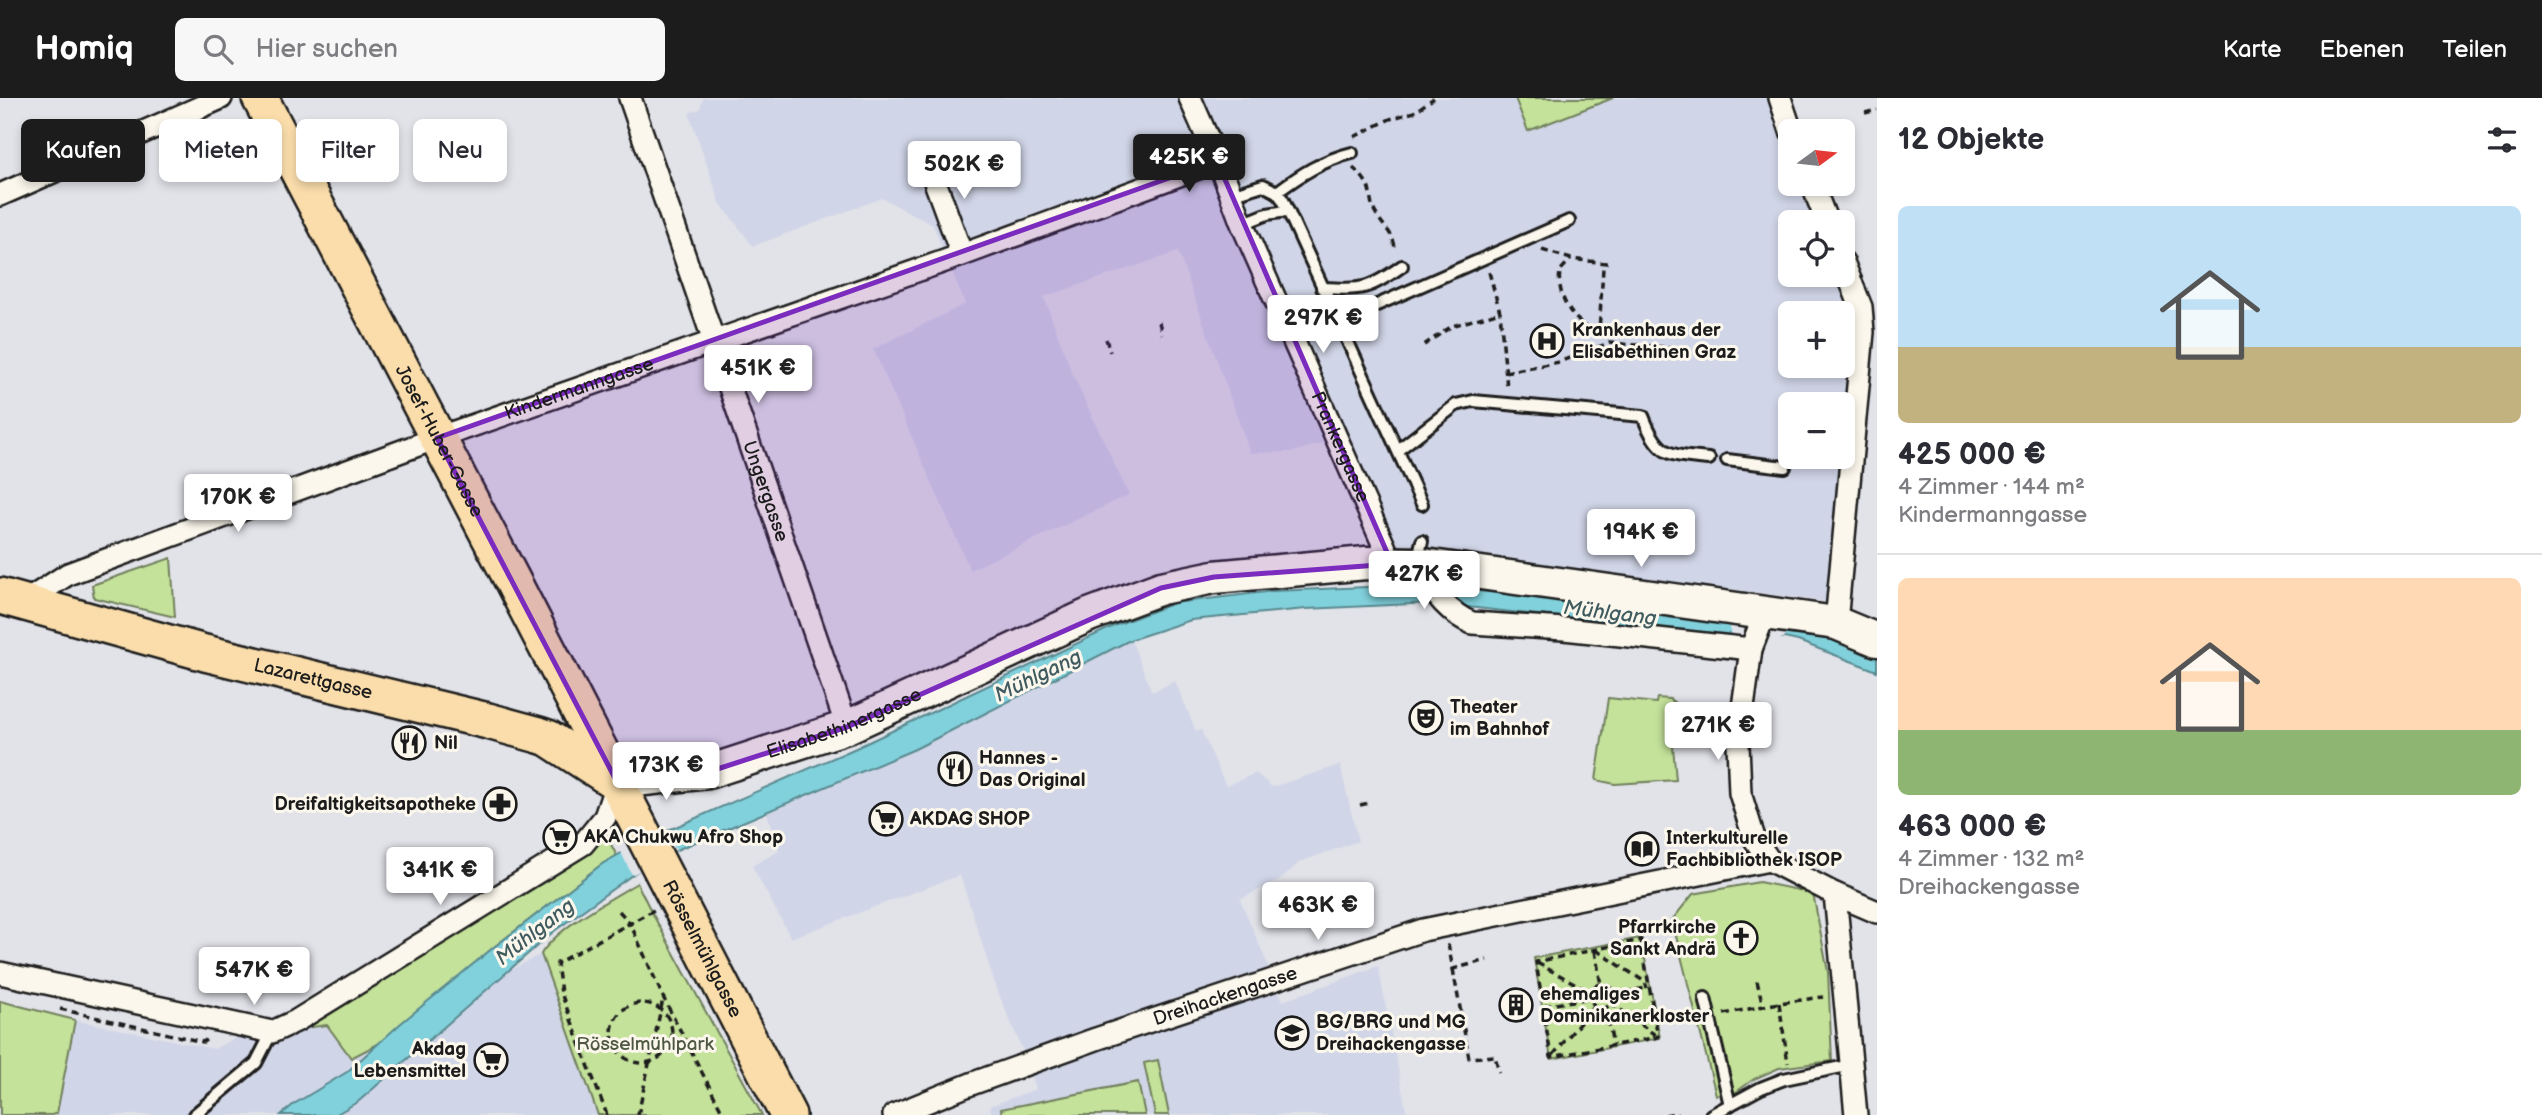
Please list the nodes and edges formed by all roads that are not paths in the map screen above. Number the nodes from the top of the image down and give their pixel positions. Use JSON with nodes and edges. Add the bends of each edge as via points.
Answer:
{"nodes":[{"id":1,"x":221,"y":98,"type":"edge"},
{"id":2,"x":260,"y":98,"type":"edge"},
{"id":3,"x":629,"y":98,"type":"edge"},
{"id":4,"x":1190,"y":98,"type":"edge"},
{"id":5,"x":1780,"y":98,"type":"edge"},
{"id":6,"x":1787,"y":119,"type":"edge"},
{"id":7,"x":1347,"y":155,"type":"road end"},
{"id":8,"x":927,"y":160,"type":"dead end"},
{"id":9,"x":1217,"y":161,"type":"junction"},
{"id":10,"x":1277,"y":192,"type":"junction"},
{"id":11,"x":0,"y":195,"type":"edge"},
{"id":12,"x":1231,"y":195,"type":"junction"},
{"id":13,"x":1287,"y":211,"type":"junction"},
{"id":14,"x":1569,"y":221,"type":"dead end"},
{"id":15,"x":1242,"y":224,"type":"junction"},
{"id":16,"x":962,"y":255,"type":"junction"},
{"id":17,"x":1399,"y":267,"type":"road end"},
{"id":18,"x":1853,"y":287,"type":"edge"},
{"id":19,"x":1322,"y":288,"type":"junction"},
{"id":20,"x":1338,"y":322,"type":"junction"},
{"id":21,"x":713,"y":340,"type":"junction"},
{"id":22,"x":437,"y":439,"type":"junction"},
{"id":23,"x":1398,"y":450,"type":"junction"},
{"id":24,"x":1709,"y":459,"type":"dead end"},
{"id":25,"x":1727,"y":460,"type":"dead end"},
{"id":26,"x":1778,"y":466,"type":"edge"},
{"id":27,"x":1422,"y":504,"type":"dead end"},
{"id":28,"x":1415,"y":563,"type":"junction"},
{"id":29,"x":12,"y":599,"type":"edge"},
{"id":30,"x":1836,"y":623,"type":"junction"},
{"id":31,"x":1758,"y":630,"type":"junction"},
{"id":32,"x":1877,"y":640,"type":"edge"},
{"id":33,"x":847,"y":727,"type":"junction"},
{"id":34,"x":617,"y":782,"type":"junction"},
{"id":35,"x":1769,"y":860,"type":"junction"},
{"id":36,"x":1835,"y":894,"type":"junction"},
{"id":37,"x":1877,"y":912,"type":"edge"},
{"id":38,"x":0,"y":973,"type":"edge"},
{"id":39,"x":1705,"y":998,"type":"dead end"},
{"id":40,"x":272,"y":1032,"type":"junction"},
{"id":41,"x":1851,"y":1065,"type":"junction"},
{"id":42,"x":1730,"y":1105,"type":"junction"},
{"id":43,"x":194,"y":1115,"type":"edge"},
{"id":44,"x":788,"y":1115,"type":"edge"},
{"id":45,"x":894,"y":1115,"type":"edge"},
{"id":46,"x":1711,"y":1115,"type":"edge"},
{"id":47,"x":1856,"y":1115,"type":"edge"}],
"edges":[{"from":1,"to":11,"type":"street"},
{"from":2,"to":22,"type":"main road","name":"Josef-Huber-Gasse"},
{"from":3,"to":21,"type":"street","name":"Ungergasse"},
{"from":4,"to":9,"type":"street","name":"Prankergasse"},
{"from":5,"to":6,"type":"street"},
{"from":7,"to":10,"type":"lane","via":[[1310,170]]},
{"from":8,"to":16,"type":"street"},
{"from":9,"to":12,"type":"street","name":"Prankergasse"},
{"from":9,"to":16,"type":"street","name":"Kindermanngasse"},
{"from":10,"to":12,"type":"lane","via":[[1262,185]]},
{"from":10,"to":13,"type":"lane"},
{"from":12,"to":15,"type":"street","name":"Prankergasse"},
{"from":13,"to":15,"type":"lane"},
{"from":13,"to":19,"type":"lane"},
{"from":14,"to":20,"type":"lane"},
{"from":15,"to":28,"type":"street","name":"Prankergasse"},
{"from":16,"to":21,"type":"street","name":"Kindermanngasse"},
{"from":17,"to":19,"type":"lane","via":[[1383,280],[1358,289]]},
{"from":18,"to":30,"type":"street","via":[[1863,332]]},
{"from":19,"to":20,"type":"lane"},
{"from":20,"to":23,"type":"lane"},
{"from":21,"to":22,"type":"street","name":"Kindermanngasse"},
{"from":21,"to":33,"type":"street","name":"Ungergasse"},
{"from":22,"to":29,"type":"street","name":"Kindermanngasse","via":[[68,574]]},
{"from":22,"to":34,"type":"main road","name":"Josef-Huber-Gasse"},
{"from":23,"to":24,"type":"lane","via":[[1456,405],[1473,401],[1643,416],[1653,441],[1667,453]]},
{"from":23,"to":27,"type":"lane"},
{"from":25,"to":26,"type":"lane"},
{"from":28,"to":31,"type":"main road","name":"Elisabethinergasse"},
{"from":28,"to":31,"type":"street","name":"Elisabethinergasse","via":[[1452,610],[1472,623],[1564,629]]},
{"from":28,"to":33,"type":"main road","name":"Elisabethinergasse","via":[[1214,577],[1161,588],[1089,615]]},
{"from":29,"to":34,"type":"main road","name":"Lazarettgasse","via":[[205,653],[548,738]]},
{"from":30,"to":31,"type":"main road","name":"Elisabethinergasse"},
{"from":30,"to":32,"type":"main road","name":"Elisabethinergasse"},
{"from":31,"to":35,"type":"street","via":[[1738,744],[1740,793],[1754,838]]},
{"from":33,"to":34,"type":"main road","name":"Elisabethinergasse","via":[[708,772]]},
{"from":34,"to":40,"type":"street","via":[[605,817],[583,844]]},
{"from":34,"to":44,"type":"main road","name":"Rösselmühlgasse"},
{"from":35,"to":36,"type":"street"},
{"from":35,"to":45,"type":"street","name":"Dreihackengasse","via":[[1423,930],[1108,1035]]},
{"from":36,"to":37,"type":"street"},
{"from":36,"to":41,"type":"street"},
{"from":38,"to":40,"type":"street"},
{"from":39,"to":42,"type":"lane"},
{"from":40,"to":43,"type":"lane","via":[[256,1063]]},
{"from":41,"to":42,"type":"lane","via":[[1793,1077]]},
{"from":41,"to":47,"type":"street"},
{"from":42,"to":46,"type":"lane"}]}
